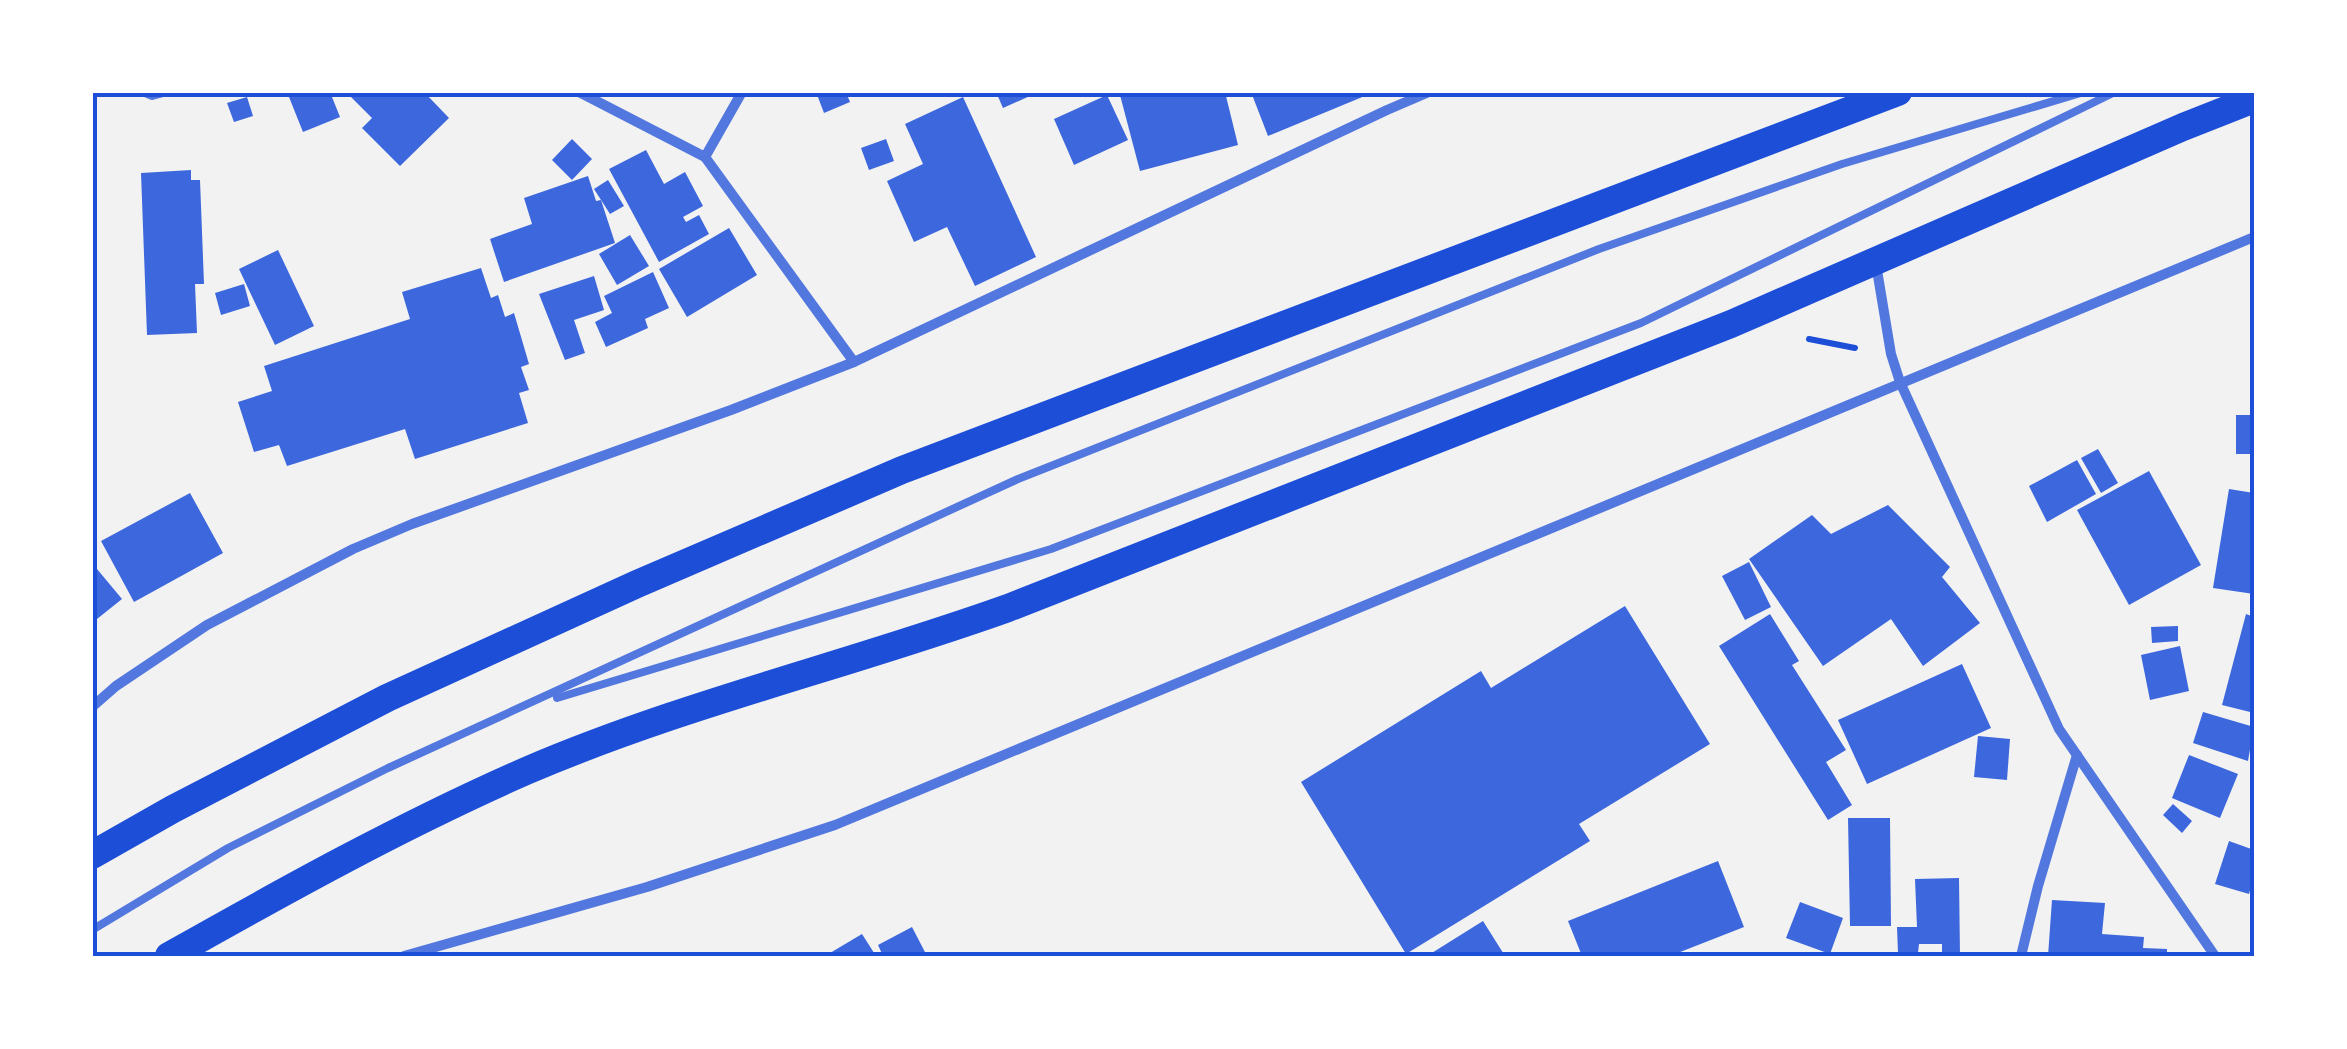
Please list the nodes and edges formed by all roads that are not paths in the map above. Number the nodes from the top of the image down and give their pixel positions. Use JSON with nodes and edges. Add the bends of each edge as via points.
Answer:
{"nodes":[{"id":1,"x":144,"y":92,"type":"edge"},
{"id":2,"x":163,"y":92,"type":"edge"},
{"id":3,"x":578,"y":92,"type":"edge"},
{"id":4,"x":742,"y":92,"type":"edge"},
{"id":5,"x":1429,"y":92,"type":"edge"},
{"id":6,"x":1898,"y":92,"type":"edge"},
{"id":7,"x":2084,"y":92,"type":"edge"},
{"id":8,"x":2114,"y":92,"type":"edge"},
{"id":9,"x":2254,"y":99,"type":"edge"},
{"id":10,"x":705,"y":157,"type":"junction"},
{"id":11,"x":2254,"y":237,"type":"edge"},
{"id":12,"x":1876,"y":262,"type":"junction"},
{"id":13,"x":854,"y":362,"type":"junction"},
{"id":14,"x":1900,"y":382,"type":"junction"},
{"id":15,"x":528,"y":706,"type":"junction"},
{"id":16,"x":92,"y":707,"type":"edge"},
{"id":17,"x":2077,"y":755,"type":"junction"},
{"id":18,"x":92,"y":856,"type":"edge"},
{"id":19,"x":92,"y":930,"type":"edge"},
{"id":20,"x":170,"y":956,"type":"edge"},
{"id":21,"x":404,"y":956,"type":"edge"},
{"id":22,"x":2022,"y":956,"type":"edge"},
{"id":23,"x":2214,"y":956,"type":"edge"}],
"edges":[{"from":1,"to":2,"type":"street"},
{"from":3,"to":10,"type":"street"},
{"from":4,"to":10,"type":"street"},
{"from":5,"to":13,"type":"street"},
{"from":6,"to":18,"type":"highway","via":[[902,470],[387,698]]},
{"from":7,"to":15,"type":"lane","via":[[1702,212],[1018,478]]},
{"from":8,"to":15,"type":"lane","via":[[1623,330],[1050,549]]},
{"from":9,"to":12,"type":"highway"},
{"from":10,"to":13,"type":"street"},
{"from":11,"to":14,"type":"street"},
{"from":12,"to":14,"type":"street"},
{"from":12,"to":20,"type":"highway","via":[[1008,608],[528,770],[380,840]]},
{"from":13,"to":16,"type":"street","via":[[353,548],[207,625]]},
{"from":14,"to":17,"type":"street","via":[[2059,729]]},
{"from":14,"to":21,"type":"street","via":[[835,824],[647,887]]},
{"from":15,"to":19,"type":"lane","via":[[228,848]]},
{"from":17,"to":22,"type":"street"},
{"from":17,"to":23,"type":"street"}]}
